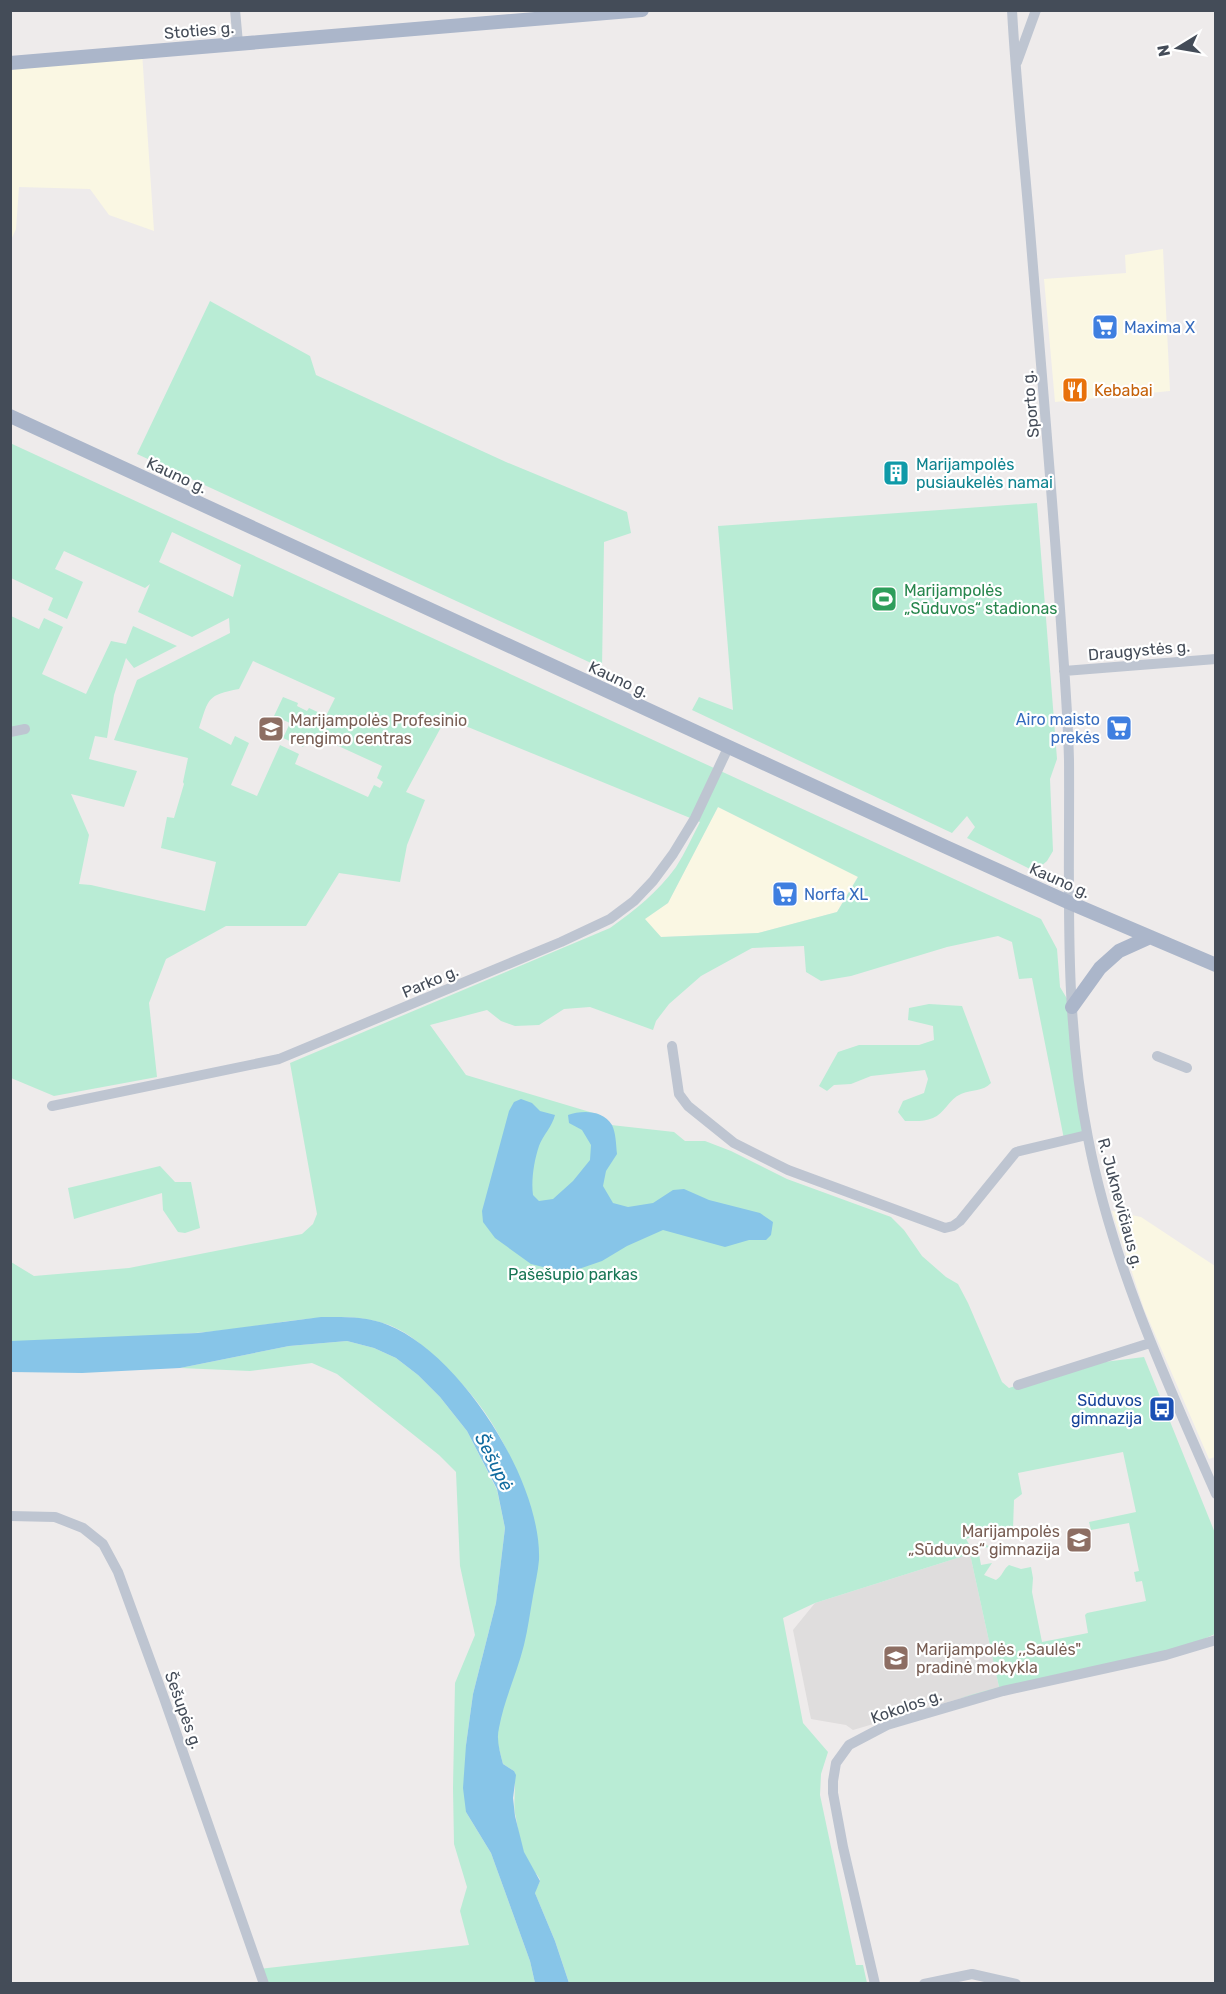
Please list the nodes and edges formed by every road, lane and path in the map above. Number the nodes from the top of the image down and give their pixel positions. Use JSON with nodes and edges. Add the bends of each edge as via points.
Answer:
{"nodes":[{"id":1,"x":235,"y":10,"type":"edge"},
{"id":2,"x":642,"y":10,"type":"edge"},
{"id":3,"x":1012,"y":10,"type":"edge"},
{"id":4,"x":1036,"y":10,"type":"edge"},
{"id":5,"x":238,"y":43,"type":"junction"},
{"id":6,"x":10,"y":63,"type":"edge"},
{"id":7,"x":1016,"y":68,"type":"junction"},
{"id":8,"x":10,"y":416,"type":"edge"},
{"id":9,"x":1215,"y":658,"type":"edge"},
{"id":10,"x":1065,"y":671,"type":"junction"},
{"id":11,"x":26,"y":729,"type":"dead end"},
{"id":12,"x":10,"y":732,"type":"edge"},
{"id":13,"x":728,"y":748,"type":"junction"},
{"id":14,"x":1068,"y":903,"type":"junction"},
{"id":15,"x":1150,"y":938,"type":"junction"},
{"id":16,"x":1215,"y":965,"type":"edge"},
{"id":17,"x":1072,"y":1007,"type":"junction"},
{"id":18,"x":672,"y":1046,"type":"dead end"},
{"id":19,"x":1157,"y":1056,"type":"dead end"},
{"id":20,"x":1187,"y":1068,"type":"dead end"},
{"id":21,"x":52,"y":1106,"type":"dead end"},
{"id":22,"x":1087,"y":1135,"type":"junction"},
{"id":23,"x":1150,"y":1343,"type":"junction"},
{"id":24,"x":1018,"y":1385,"type":"dead end"},
{"id":25,"x":1215,"y":1494,"type":"edge"},
{"id":26,"x":10,"y":1516,"type":"edge"},
{"id":27,"x":1215,"y":1640,"type":"edge"},
{"id":28,"x":264,"y":1983,"type":"edge"},
{"id":29,"x":875,"y":1983,"type":"edge"},
{"id":30,"x":924,"y":1983,"type":"edge"},
{"id":31,"x":1016,"y":1983,"type":"edge"}],
"edges":[{"from":1,"to":5,"type":"street"},
{"from":2,"to":5,"type":"main road","name":"Stoties g."},
{"from":3,"to":7,"type":"street","name":"Sporto g."},
{"from":4,"to":7,"type":"street"},
{"from":5,"to":6,"type":"main road","name":"Stoties g."},
{"from":7,"to":10,"type":"street","name":"Sporto g."},
{"from":8,"to":13,"type":"main road","name":"Kauno g."},
{"from":9,"to":10,"type":"street","name":"Draugystės g."},
{"from":10,"to":14,"type":"street","name":"Sporto g."},
{"from":11,"to":12,"type":"street"},
{"from":13,"to":14,"type":"main road","name":"Kauno g."},
{"from":13,"to":21,"type":"street","name":"Parko g.","via":[[673,854],[653,882],[610,919],[279,1059]]},
{"from":14,"to":15,"type":"main road","name":"Kauno g."},
{"from":14,"to":17,"type":"street","name":"R. Juknevičiaus g."},
{"from":15,"to":16,"type":"main road","name":"Kauno g."},
{"from":15,"to":17,"type":"main road","via":[[1119,951],[1100,968]]},
{"from":17,"to":22,"type":"street","name":"R. Juknevičiaus g."},
{"from":18,"to":22,"type":"street","via":[[679,1094],[734,1143],[788,1170],[945,1228],[960,1221],[1016,1152]]},
{"from":19,"to":20,"type":"street"},
{"from":22,"to":23,"type":"street","name":"R. Juknevičiaus g.","via":[[1110,1230]]},
{"from":23,"to":24,"type":"street"},
{"from":23,"to":25,"type":"street","name":"R. Juknevičiaus g."},
{"from":26,"to":28,"type":"street","name":"Šešupės g.","via":[[56,1517],[83,1528],[103,1544],[118,1572]]},
{"from":27,"to":29,"type":"street","name":"Kokolos g.","via":[[1166,1655],[1003,1691],[887,1725],[849,1745],[836,1763],[833,1793]]},
{"from":30,"to":31,"type":"street","via":[[972,1974]]}]}
